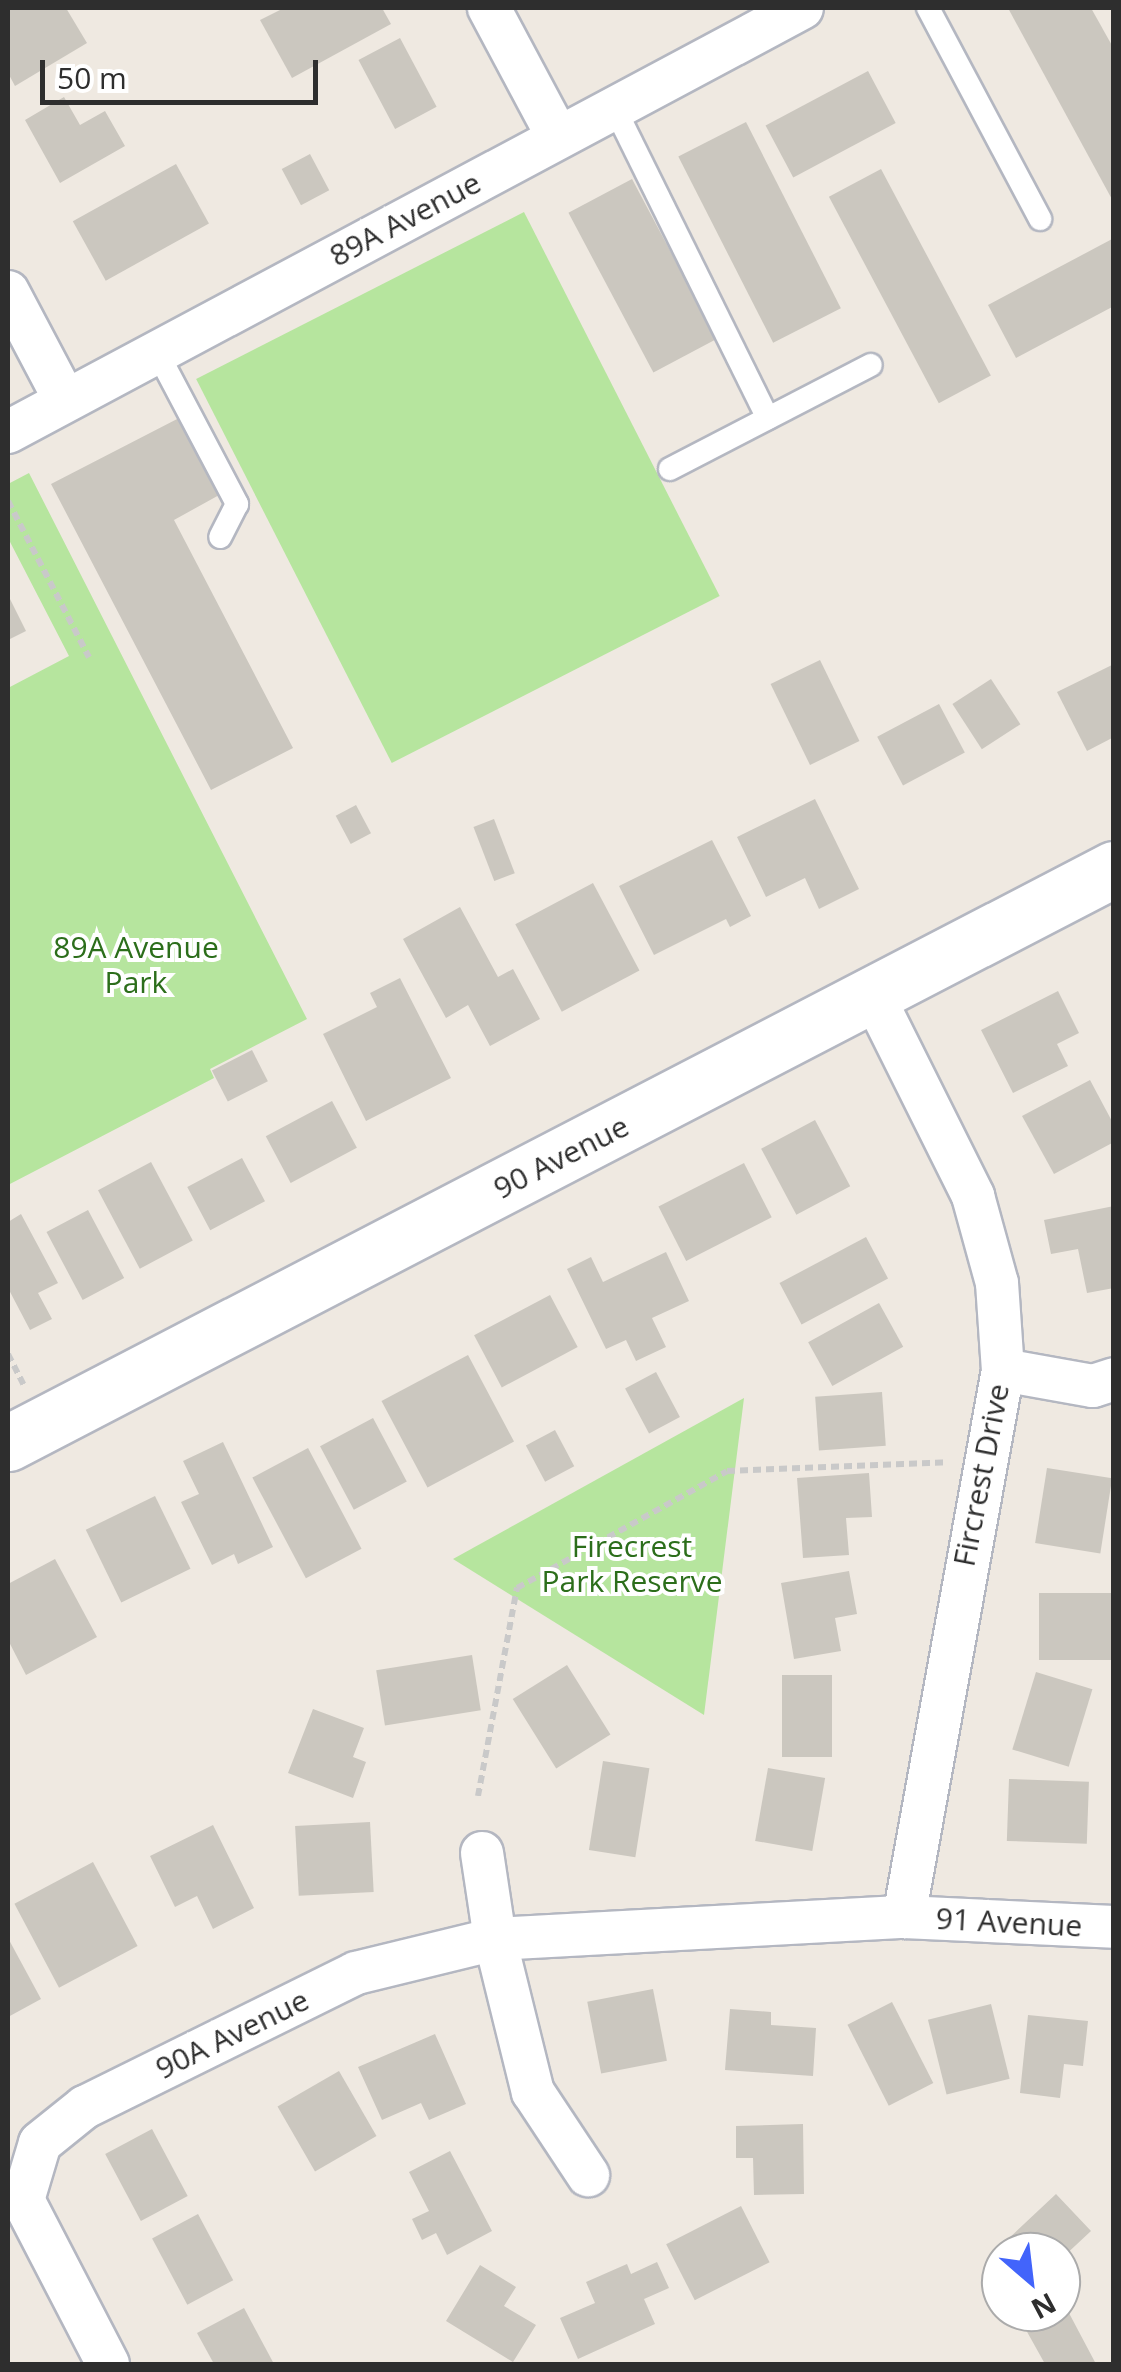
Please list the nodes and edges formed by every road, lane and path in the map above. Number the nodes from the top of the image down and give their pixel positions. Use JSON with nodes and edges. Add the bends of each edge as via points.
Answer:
{"nodes":[{"id":1,"x":488,"y":8,"type":"edge"},
{"id":2,"x":802,"y":8,"type":"edge"},
{"id":3,"x":928,"y":8,"type":"edge"},
{"id":4,"x":614,"y":107,"type":"junction"},
{"id":5,"x":558,"y":136,"type":"junction"},
{"id":6,"x":1040,"y":219,"type":"dead end"},
{"id":7,"x":8,"y":292,"type":"edge"},
{"id":8,"x":156,"y":352,"type":"junction"},
{"id":9,"x":871,"y":365,"type":"dead end"},
{"id":10,"x":64,"y":400,"type":"junction"},
{"id":11,"x":768,"y":418,"type":"junction"},
{"id":12,"x":8,"y":432,"type":"edge"},
{"id":13,"x":670,"y":469,"type":"dead end"},
{"id":14,"x":8,"y":500,"type":"edge"},
{"id":15,"x":220,"y":536,"type":"dead end"},
{"id":16,"x":89,"y":656,"type":"dead end"},
{"id":17,"x":1114,"y":870,"type":"edge"},
{"id":18,"x":874,"y":996,"type":"junction"},
{"id":19,"x":8,"y":1354,"type":"edge"},
{"id":20,"x":1002,"y":1370,"type":"junction"},
{"id":21,"x":1114,"y":1379,"type":"edge"},
{"id":22,"x":26,"y":1388,"type":"dead end"},
{"id":23,"x":8,"y":1443,"type":"edge"},
{"id":24,"x":954,"y":1461,"type":"dead end"},
{"id":25,"x":478,"y":1796,"type":"dead end"},
{"id":26,"x":482,"y":1853,"type":"dead end"},
{"id":27,"x":904,"y":1917,"type":"junction"},
{"id":28,"x":1114,"y":1928,"type":"edge"},
{"id":29,"x":495,"y":1938,"type":"junction"},
{"id":30,"x":588,"y":2175,"type":"dead end"},
{"id":31,"x":98,"y":2361,"type":"edge"}],
"edges":[{"from":1,"to":5,"type":"street"},
{"from":2,"to":4,"type":"street","name":"89A Avenue"},
{"from":3,"to":6,"type":"lane"},
{"from":4,"to":5,"type":"street","name":"89A Avenue"},
{"from":4,"to":11,"type":"lane"},
{"from":5,"to":8,"type":"street","name":"89A Avenue"},
{"from":7,"to":10,"type":"street"},
{"from":8,"to":10,"type":"street","name":"89A Avenue"},
{"from":8,"to":15,"type":"lane","via":[[237,504]]},
{"from":9,"to":11,"type":"lane"},
{"from":10,"to":12,"type":"street","name":"89A Avenue"},
{"from":11,"to":13,"type":"lane"},
{"from":14,"to":16,"type":"path"},
{"from":17,"to":18,"type":"street","name":"90 Avenue"},
{"from":18,"to":20,"type":"street","name":"Fircrest Drive","via":[[973,1196],[997,1283]]},
{"from":18,"to":23,"type":"street","name":"90 Avenue"},
{"from":19,"to":22,"type":"path"},
{"from":20,"to":21,"type":"street","via":[[1092,1386]]},
{"from":20,"to":27,"type":"street","name":"Fircrest Drive"},
{"from":24,"to":25,"type":"path","via":[[727,1471],[517,1588]]},
{"from":26,"to":29,"type":"street"},
{"from":27,"to":28,"type":"street","name":"91 Avenue"},
{"from":27,"to":29,"type":"street","name":"90A Avenue"},
{"from":29,"to":30,"type":"street","via":[[534,2092]]},
{"from":29,"to":31,"type":"street","name":"90A Avenue","via":[[356,1973],[85,2107],[40,2144],[23,2200]]}]}
